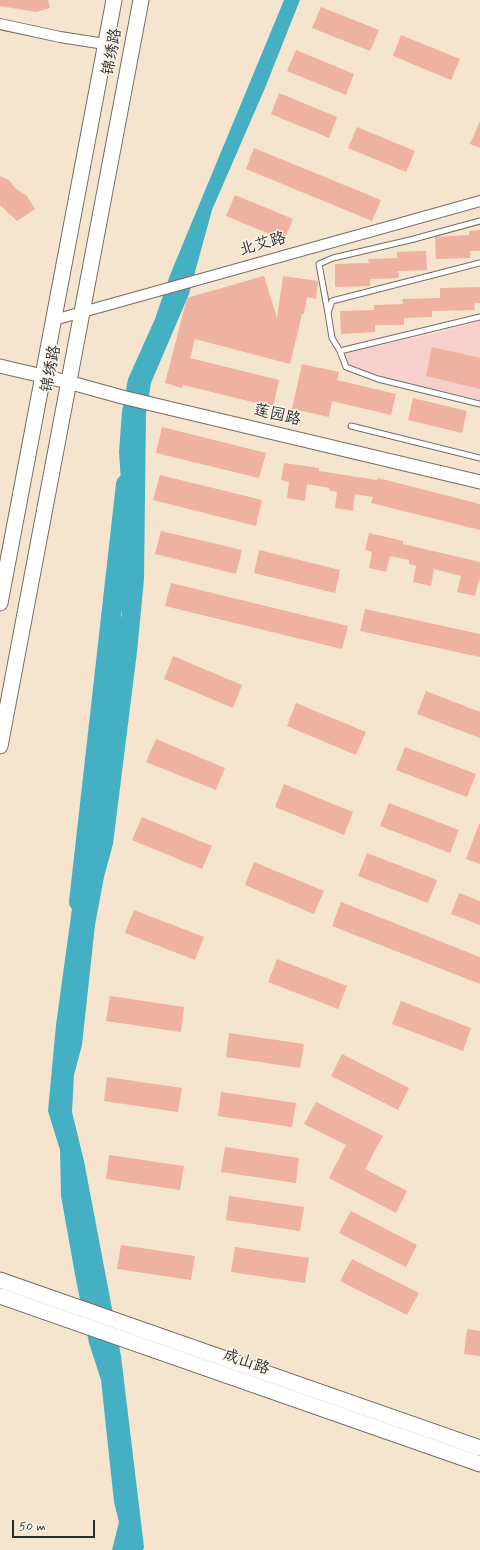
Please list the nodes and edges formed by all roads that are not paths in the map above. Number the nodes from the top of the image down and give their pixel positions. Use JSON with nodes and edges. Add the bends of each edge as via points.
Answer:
{"nodes":[{"id":1,"x":114,"y":0,"type":"edge"},
{"id":2,"x":141,"y":0,"type":"edge"},
{"id":3,"x":0,"y":24,"type":"edge"},
{"id":4,"x":106,"y":44,"type":"junction"},
{"id":5,"x":480,"y":201,"type":"edge"},
{"id":6,"x":480,"y":220,"type":"edge"},
{"id":7,"x":480,"y":263,"type":"edge"},
{"id":8,"x":328,"y":313,"type":"junction"},
{"id":9,"x":81,"y":314,"type":"junction"},
{"id":10,"x":480,"y":318,"type":"edge"},
{"id":11,"x":54,"y":320,"type":"junction"},
{"id":12,"x":340,"y":351,"type":"junction"},
{"id":13,"x":0,"y":366,"type":"edge"},
{"id":14,"x":43,"y":376,"type":"junction"},
{"id":15,"x":68,"y":382,"type":"junction"},
{"id":16,"x":480,"y":404,"type":"edge"},
{"id":17,"x":351,"y":426,"type":"dead end"},
{"id":18,"x":480,"y":458,"type":"edge"},
{"id":19,"x":480,"y":482,"type":"edge"},
{"id":20,"x":0,"y":603,"type":"edge"},
{"id":21,"x":0,"y":746,"type":"edge"},
{"id":22,"x":0,"y":1280,"type":"edge"},
{"id":23,"x":0,"y":1296,"type":"edge"},
{"id":24,"x":480,"y":1448,"type":"edge"},
{"id":25,"x":480,"y":1464,"type":"edge"}],
"edges":[{"from":1,"to":4,"type":"main road","name":"锦绣路"},
{"from":2,"to":9,"type":"main road","name":"锦绣路"},
{"from":3,"to":4,"type":"street","via":[[60,38]]},
{"from":4,"to":11,"type":"main road","name":"锦绣路"},
{"from":5,"to":9,"type":"street","name":"北艾路"},
{"from":6,"to":8,"type":"lane","via":[[333,258],[319,264]]},
{"from":7,"to":8,"type":"lane","via":[[332,301]]},
{"from":8,"to":12,"type":"lane","via":[[332,338]]},
{"from":9,"to":11,"type":"street","name":"北艾路"},
{"from":9,"to":15,"type":"main road","name":"锦绣路"},
{"from":10,"to":12,"type":"lane"},
{"from":11,"to":14,"type":"main road","name":"锦绣路"},
{"from":12,"to":16,"type":"lane","via":[[346,367],[353,370],[378,379]]},
{"from":13,"to":14,"type":"street"},
{"from":14,"to":15,"type":"street"},
{"from":14,"to":20,"type":"main road","name":"锦绣路"},
{"from":15,"to":19,"type":"street","name":"莲园路"},
{"from":15,"to":21,"type":"main road","name":"锦绣路"},
{"from":17,"to":18,"type":"lane"},
{"from":22,"to":24,"type":"main road","name":"成山路"},
{"from":23,"to":25,"type":"main road","name":"成山路"}]}
